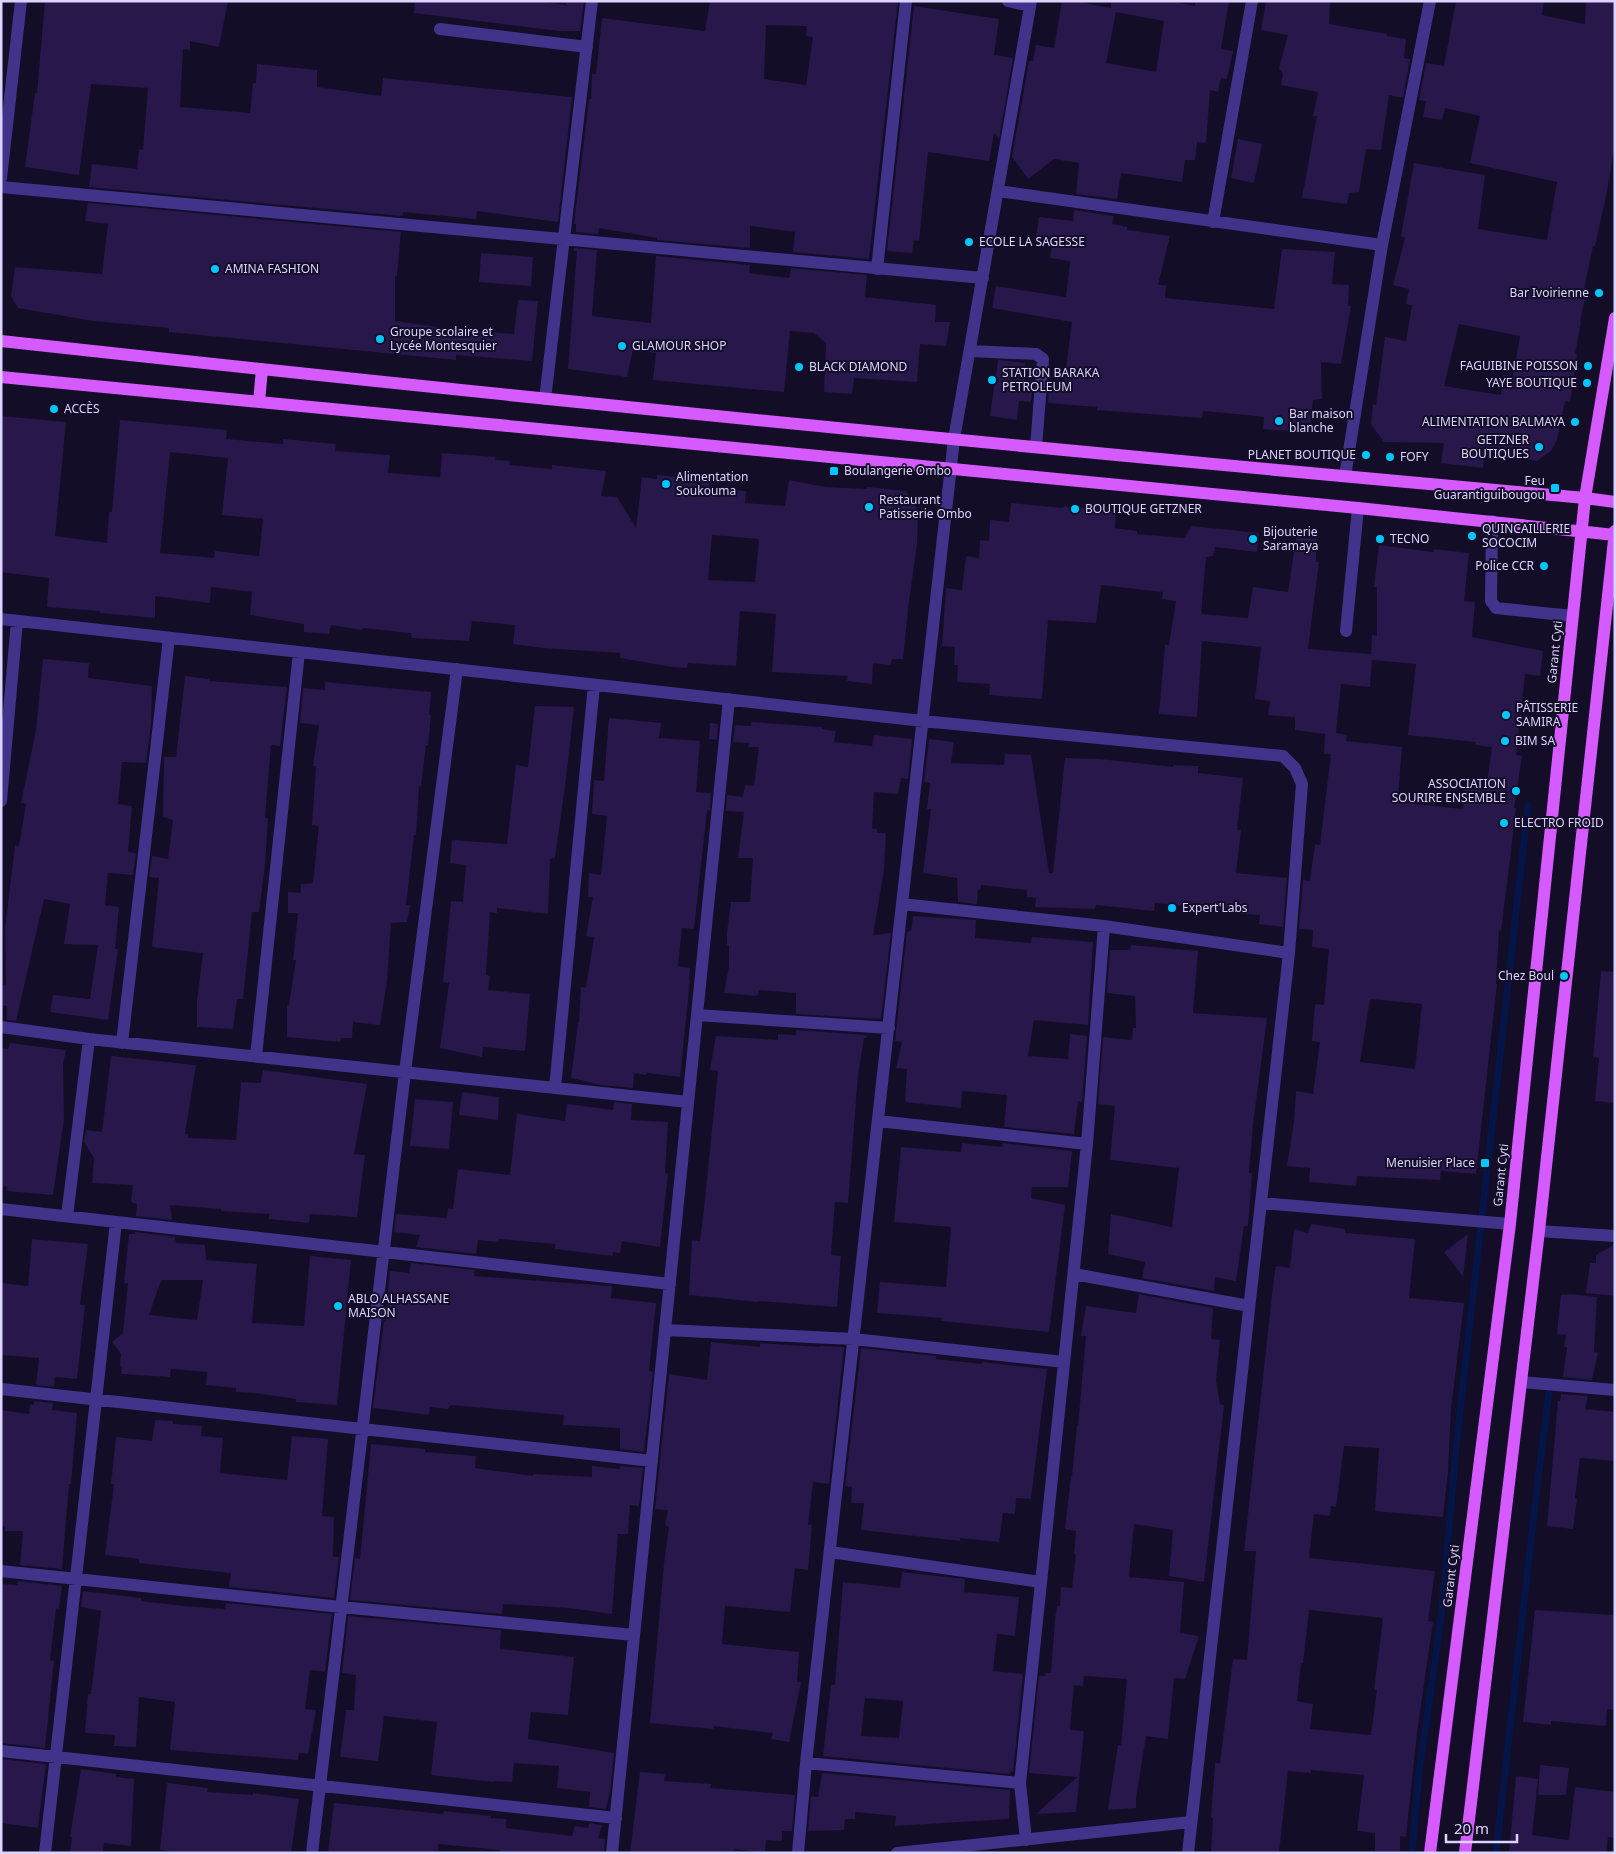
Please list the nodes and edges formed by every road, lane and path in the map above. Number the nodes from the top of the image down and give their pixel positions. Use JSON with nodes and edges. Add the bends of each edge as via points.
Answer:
{"nodes":[{"id":1,"x":21,"y":1,"type":"edge"},
{"id":2,"x":592,"y":1,"type":"edge"},
{"id":3,"x":906,"y":1,"type":"edge"},
{"id":4,"x":1008,"y":1,"type":"edge"},
{"id":5,"x":1252,"y":1,"type":"edge"},
{"id":6,"x":1430,"y":1,"type":"edge"},
{"id":7,"x":1031,"y":4,"type":"edge"},
{"id":8,"x":440,"y":29,"type":"dead end"},
{"id":9,"x":587,"y":47,"type":"junction"},
{"id":10,"x":1,"y":178,"type":"edge"},
{"id":11,"x":1,"y":187,"type":"edge"},
{"id":12,"x":998,"y":191,"type":"junction"},
{"id":13,"x":1214,"y":222,"type":"junction"},
{"id":14,"x":563,"y":238,"type":"junction"},
{"id":15,"x":1382,"y":246,"type":"junction"},
{"id":16,"x":877,"y":269,"type":"junction"},
{"id":17,"x":983,"y":278,"type":"junction"},
{"id":18,"x":1615,"y":318,"type":"edge"},
{"id":19,"x":1,"y":341,"type":"edge"},
{"id":20,"x":970,"y":351,"type":"junction"},
{"id":21,"x":262,"y":370,"type":"junction"},
{"id":22,"x":1,"y":377,"type":"edge"},
{"id":23,"x":544,"y":399,"type":"junction"},
{"id":24,"x":259,"y":402,"type":"junction"},
{"id":25,"x":954,"y":439,"type":"junction"},
{"id":26,"x":1036,"y":447,"type":"junction"},
{"id":27,"x":951,"y":469,"type":"junction"},
{"id":28,"x":1345,"y":476,"type":"junction"},
{"id":29,"x":1586,"y":498,"type":"junction"},
{"id":30,"x":1615,"y":502,"type":"edge"},
{"id":31,"x":1358,"y":508,"type":"junction"},
{"id":32,"x":1492,"y":521,"type":"junction"},
{"id":33,"x":1582,"y":530,"type":"junction"},
{"id":34,"x":1615,"y":534,"type":"edge"},
{"id":35,"x":1573,"y":616,"type":"junction"},
{"id":36,"x":1,"y":619,"type":"edge"},
{"id":37,"x":16,"y":621,"type":"junction"},
{"id":38,"x":1346,"y":631,"type":"dead end"},
{"id":39,"x":170,"y":638,"type":"junction"},
{"id":40,"x":299,"y":652,"type":"junction"},
{"id":41,"x":457,"y":669,"type":"junction"},
{"id":42,"x":594,"y":685,"type":"junction"},
{"id":43,"x":729,"y":700,"type":"junction"},
{"id":44,"x":923,"y":721,"type":"junction"},
{"id":45,"x":1,"y":801,"type":"edge"},
{"id":46,"x":902,"y":904,"type":"junction"},
{"id":47,"x":1104,"y":926,"type":"junction"},
{"id":48,"x":1288,"y":953,"type":"junction"},
{"id":49,"x":697,"y":1015,"type":"junction"},
{"id":50,"x":1,"y":1027,"type":"edge"},
{"id":51,"x":888,"y":1028,"type":"junction"},
{"id":52,"x":88,"y":1039,"type":"junction"},
{"id":53,"x":122,"y":1042,"type":"junction"},
{"id":54,"x":256,"y":1056,"type":"junction"},
{"id":55,"x":405,"y":1072,"type":"junction"},
{"id":56,"x":555,"y":1088,"type":"junction"},
{"id":57,"x":688,"y":1102,"type":"junction"},
{"id":58,"x":878,"y":1121,"type":"junction"},
{"id":59,"x":1087,"y":1144,"type":"junction"},
{"id":60,"x":1260,"y":1203,"type":"junction"},
{"id":61,"x":1,"y":1209,"type":"edge"},
{"id":62,"x":67,"y":1216,"type":"junction"},
{"id":63,"x":116,"y":1222,"type":"junction"},
{"id":64,"x":1510,"y":1224,"type":"junction"},
{"id":65,"x":1539,"y":1231,"type":"junction"},
{"id":66,"x":1615,"y":1236,"type":"edge"},
{"id":67,"x":384,"y":1252,"type":"junction"},
{"id":68,"x":1074,"y":1274,"type":"junction"},
{"id":69,"x":670,"y":1284,"type":"junction"},
{"id":70,"x":1249,"y":1306,"type":"junction"},
{"id":71,"x":665,"y":1330,"type":"junction"},
{"id":72,"x":854,"y":1339,"type":"junction"},
{"id":73,"x":1064,"y":1362,"type":"junction"},
{"id":74,"x":1521,"y":1382,"type":"junction"},
{"id":75,"x":1,"y":1389,"type":"edge"},
{"id":76,"x":1615,"y":1390,"type":"edge"},
{"id":77,"x":96,"y":1399,"type":"junction"},
{"id":78,"x":362,"y":1429,"type":"junction"},
{"id":79,"x":652,"y":1461,"type":"junction"},
{"id":80,"x":830,"y":1552,"type":"junction"},
{"id":81,"x":1,"y":1571,"type":"edge"},
{"id":82,"x":76,"y":1578,"type":"junction"},
{"id":83,"x":1042,"y":1582,"type":"junction"},
{"id":84,"x":341,"y":1607,"type":"junction"},
{"id":85,"x":634,"y":1635,"type":"junction"},
{"id":86,"x":1,"y":1751,"type":"edge"},
{"id":87,"x":56,"y":1757,"type":"junction"},
{"id":88,"x":806,"y":1763,"type":"junction"},
{"id":89,"x":1020,"y":1783,"type":"junction"},
{"id":90,"x":320,"y":1785,"type":"junction"},
{"id":91,"x":616,"y":1818,"type":"junction"},
{"id":92,"x":1191,"y":1822,"type":"junction"},
{"id":93,"x":1026,"y":1840,"type":"junction"},
{"id":94,"x":46,"y":1853,"type":"edge"},
{"id":95,"x":312,"y":1853,"type":"edge"},
{"id":96,"x":612,"y":1853,"type":"edge"},
{"id":97,"x":798,"y":1853,"type":"edge"},
{"id":98,"x":897,"y":1853,"type":"edge"},
{"id":99,"x":1188,"y":1853,"type":"edge"},
{"id":100,"x":1430,"y":1853,"type":"edge"},
{"id":101,"x":1465,"y":1853,"type":"edge"}],
"edges":[{"from":1,"to":10,"type":"street"},
{"from":2,"to":9,"type":"street"},
{"from":3,"to":16,"type":"street"},
{"from":4,"to":7,"type":"street"},
{"from":5,"to":13,"type":"street"},
{"from":6,"to":15,"type":"street"},
{"from":7,"to":12,"type":"street"},
{"from":8,"to":9,"type":"street"},
{"from":9,"to":14,"type":"street"},
{"from":11,"to":14,"type":"street"},
{"from":12,"to":13,"type":"street"},
{"from":12,"to":17,"type":"street"},
{"from":13,"to":15,"type":"street"},
{"from":14,"to":16,"type":"street"},
{"from":14,"to":23,"type":"street"},
{"from":15,"to":28,"type":"street"},
{"from":16,"to":17,"type":"street"},
{"from":17,"to":20,"type":"street"},
{"from":18,"to":29,"type":"main road","name":"Garant Cyti"},
{"from":19,"to":21,"type":"main road"},
{"from":20,"to":25,"type":"street"},
{"from":20,"to":26,"type":"street","via":[[1036,354],[1043,359]]},
{"from":21,"to":23,"type":"main road"},
{"from":21,"to":24,"type":"main road"},
{"from":22,"to":24,"type":"main road"},
{"from":23,"to":25,"type":"main road"},
{"from":24,"to":27,"type":"main road"},
{"from":25,"to":26,"type":"main road"},
{"from":25,"to":27,"type":"street"},
{"from":26,"to":28,"type":"main road"},
{"from":27,"to":31,"type":"main road"},
{"from":27,"to":44,"type":"street"},
{"from":28,"to":29,"type":"main road"},
{"from":29,"to":30,"type":"main road"},
{"from":29,"to":33,"type":"main road","name":"Garant Cyti"},
{"from":31,"to":32,"type":"main road"},
{"from":31,"to":38,"type":"street"},
{"from":32,"to":33,"type":"main road"},
{"from":32,"to":35,"type":"street","via":[[1491,601],[1496,608]]},
{"from":33,"to":34,"type":"main road"},
{"from":33,"to":35,"type":"main road","name":"Garant Cyti"},
{"from":34,"to":65,"type":"main road"},
{"from":35,"to":64,"type":"main road","name":"Garant Cyti"},
{"from":36,"to":37,"type":"street"},
{"from":37,"to":39,"type":"street"},
{"from":37,"to":45,"type":"street"},
{"from":39,"to":40,"type":"street"},
{"from":39,"to":53,"type":"street"},
{"from":40,"to":41,"type":"street"},
{"from":40,"to":54,"type":"street"},
{"from":41,"to":42,"type":"street"},
{"from":41,"to":55,"type":"street"},
{"from":42,"to":43,"type":"street"},
{"from":42,"to":56,"type":"street"},
{"from":43,"to":44,"type":"street"},
{"from":43,"to":49,"type":"street"},
{"from":44,"to":46,"type":"street"},
{"from":44,"to":48,"type":"street","via":[[1283,756],[1295,768],[1302,784]]},
{"from":46,"to":47,"type":"street"},
{"from":46,"to":51,"type":"street"},
{"from":47,"to":48,"type":"street"},
{"from":47,"to":59,"type":"street"},
{"from":48,"to":60,"type":"street"},
{"from":49,"to":51,"type":"street"},
{"from":49,"to":57,"type":"street"},
{"from":50,"to":52,"type":"street"},
{"from":51,"to":58,"type":"street"},
{"from":52,"to":53,"type":"street"},
{"from":52,"to":62,"type":"street"},
{"from":53,"to":54,"type":"street"},
{"from":54,"to":55,"type":"street"},
{"from":55,"to":56,"type":"street"},
{"from":55,"to":67,"type":"street"},
{"from":56,"to":57,"type":"street"},
{"from":57,"to":69,"type":"street"},
{"from":58,"to":59,"type":"street"},
{"from":58,"to":72,"type":"street"},
{"from":59,"to":68,"type":"street"},
{"from":60,"to":64,"type":"street"},
{"from":60,"to":70,"type":"street"},
{"from":61,"to":62,"type":"street"},
{"from":62,"to":63,"type":"street"},
{"from":63,"to":67,"type":"street"},
{"from":63,"to":77,"type":"street"},
{"from":64,"to":100,"type":"main road","name":"Garant Cyti"},
{"from":65,"to":66,"type":"street"},
{"from":65,"to":74,"type":"main road"},
{"from":67,"to":69,"type":"street"},
{"from":67,"to":78,"type":"street"},
{"from":68,"to":70,"type":"street"},
{"from":68,"to":73,"type":"street"},
{"from":69,"to":71,"type":"street"},
{"from":70,"to":92,"type":"street"},
{"from":71,"to":72,"type":"street"},
{"from":71,"to":79,"type":"street"},
{"from":72,"to":73,"type":"street"},
{"from":72,"to":80,"type":"street"},
{"from":73,"to":83,"type":"street"},
{"from":74,"to":76,"type":"street"},
{"from":74,"to":101,"type":"main road"},
{"from":75,"to":77,"type":"street"},
{"from":77,"to":78,"type":"street"},
{"from":77,"to":82,"type":"street"},
{"from":78,"to":79,"type":"street"},
{"from":78,"to":84,"type":"street"},
{"from":79,"to":85,"type":"street"},
{"from":80,"to":83,"type":"street"},
{"from":80,"to":88,"type":"street"},
{"from":81,"to":82,"type":"street"},
{"from":82,"to":84,"type":"street"},
{"from":82,"to":87,"type":"street"},
{"from":83,"to":89,"type":"street"},
{"from":84,"to":85,"type":"street"},
{"from":84,"to":90,"type":"street"},
{"from":85,"to":91,"type":"street"},
{"from":86,"to":87,"type":"street"},
{"from":87,"to":90,"type":"street"},
{"from":87,"to":94,"type":"street"},
{"from":88,"to":89,"type":"street"},
{"from":88,"to":97,"type":"street"},
{"from":89,"to":93,"type":"street"},
{"from":90,"to":91,"type":"street"},
{"from":90,"to":95,"type":"street"},
{"from":91,"to":96,"type":"street"},
{"from":92,"to":93,"type":"street"},
{"from":92,"to":99,"type":"street"},
{"from":93,"to":98,"type":"street"}]}
